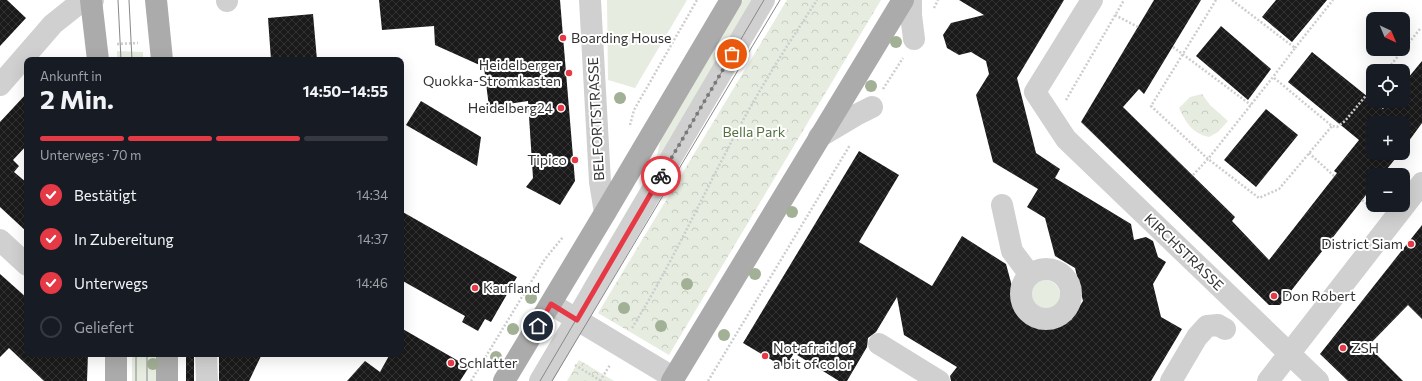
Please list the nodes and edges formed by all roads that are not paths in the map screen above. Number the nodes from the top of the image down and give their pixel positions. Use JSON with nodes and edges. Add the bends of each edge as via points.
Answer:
{"nodes":[{"id":1,"x":92,"y":0,"type":"edge"},
{"id":2,"x":156,"y":0,"type":"edge"},
{"id":3,"x":590,"y":0,"type":"edge"},
{"id":4,"x":731,"y":0,"type":"edge"},
{"id":5,"x":764,"y":0,"type":"edge"},
{"id":6,"x":903,"y":0,"type":"edge"},
{"id":7,"x":912,"y":0,"type":"edge"},
{"id":8,"x":1092,"y":0,"type":"edge"},
{"id":9,"x":914,"y":39,"type":"road end"},
{"id":10,"x":162,"y":51,"type":"edge"},
{"id":11,"x":24,"y":57,"type":"edge"},
{"id":12,"x":24,"y":57,"type":"edge"},
{"id":13,"x":98,"y":57,"type":"edge"},
{"id":14,"x":0,"y":85,"type":"edge"},
{"id":15,"x":872,"y":107,"type":"road end"},
{"id":16,"x":819,"y":137,"type":"junction"},
{"id":17,"x":1422,"y":183,"type":"edge"},
{"id":18,"x":1002,"y":205,"type":"dead end"},
{"id":19,"x":606,"y":213,"type":"junction"},
{"id":20,"x":0,"y":240,"type":"edge"},
{"id":21,"x":24,"y":262,"type":"edge"},
{"id":22,"x":1030,"y":275,"type":"dead end"},
{"id":23,"x":551,"y":304,"type":"junction"},
{"id":24,"x":577,"y":320,"type":"junction"},
{"id":25,"x":1225,"y":329,"type":"dead end"},
{"id":26,"x":564,"y":341,"type":"junction"},
{"id":27,"x":879,"y":344,"type":"dead end"},
{"id":28,"x":1289,"y":353,"type":"junction"},
{"id":29,"x":116,"y":357,"type":"edge"},
{"id":30,"x":167,"y":357,"type":"edge"},
{"id":31,"x":206,"y":357,"type":"edge"},
{"id":32,"x":673,"y":379,"type":"edge"},
{"id":33,"x":116,"y":381,"type":"edge"},
{"id":34,"x":167,"y":381,"type":"edge"},
{"id":35,"x":207,"y":381,"type":"edge"},
{"id":36,"x":504,"y":381,"type":"edge"},
{"id":37,"x":540,"y":381,"type":"edge"},
{"id":38,"x":940,"y":381,"type":"edge"},
{"id":39,"x":1171,"y":381,"type":"edge"},
{"id":40,"x":1268,"y":381,"type":"edge"},
{"id":41,"x":1318,"y":381,"type":"edge"}],
"edges":[{"from":1,"to":11,"type":"street","via":[[77,5],[53,24]]},
{"from":1,"to":13,"type":"main road"},
{"from":2,"to":10,"type":"main road"},
{"from":3,"to":19,"type":"street","name":"BELFORTSTRASSE","via":[[599,166]]},
{"from":4,"to":19,"type":"main road"},
{"from":5,"to":24,"type":"street"},
{"from":6,"to":16,"type":"main road"},
{"from":7,"to":9,"type":"street"},
{"from":8,"to":28,"type":"street","name":"KIRCHSTRASSE","via":[[1035,92],[1066,139]]},
{"from":12,"to":14,"type":"street"},
{"from":15,"to":16,"type":"street"},
{"from":16,"to":32,"type":"main road"},
{"from":17,"to":28,"type":"street"},
{"from":18,"to":22,"type":"street","via":[[1012,251]]},
{"from":19,"to":23,"type":"main road"},
{"from":20,"to":21,"type":"street"},
{"from":23,"to":24,"type":"street"},
{"from":23,"to":26,"type":"street"},
{"from":23,"to":36,"type":"main road"},
{"from":24,"to":26,"type":"street"},
{"from":24,"to":32,"type":"street"},
{"from":25,"to":39,"type":"street","via":[[1218,325],[1206,326]]},
{"from":26,"to":37,"type":"street"},
{"from":27,"to":38,"type":"street"},
{"from":28,"to":40,"type":"street"},
{"from":28,"to":41,"type":"street","name":"KIRCHSTRASSE"},
{"from":29,"to":33,"type":"main road"},
{"from":30,"to":34,"type":"main road"},
{"from":31,"to":35,"type":"street"}]}
